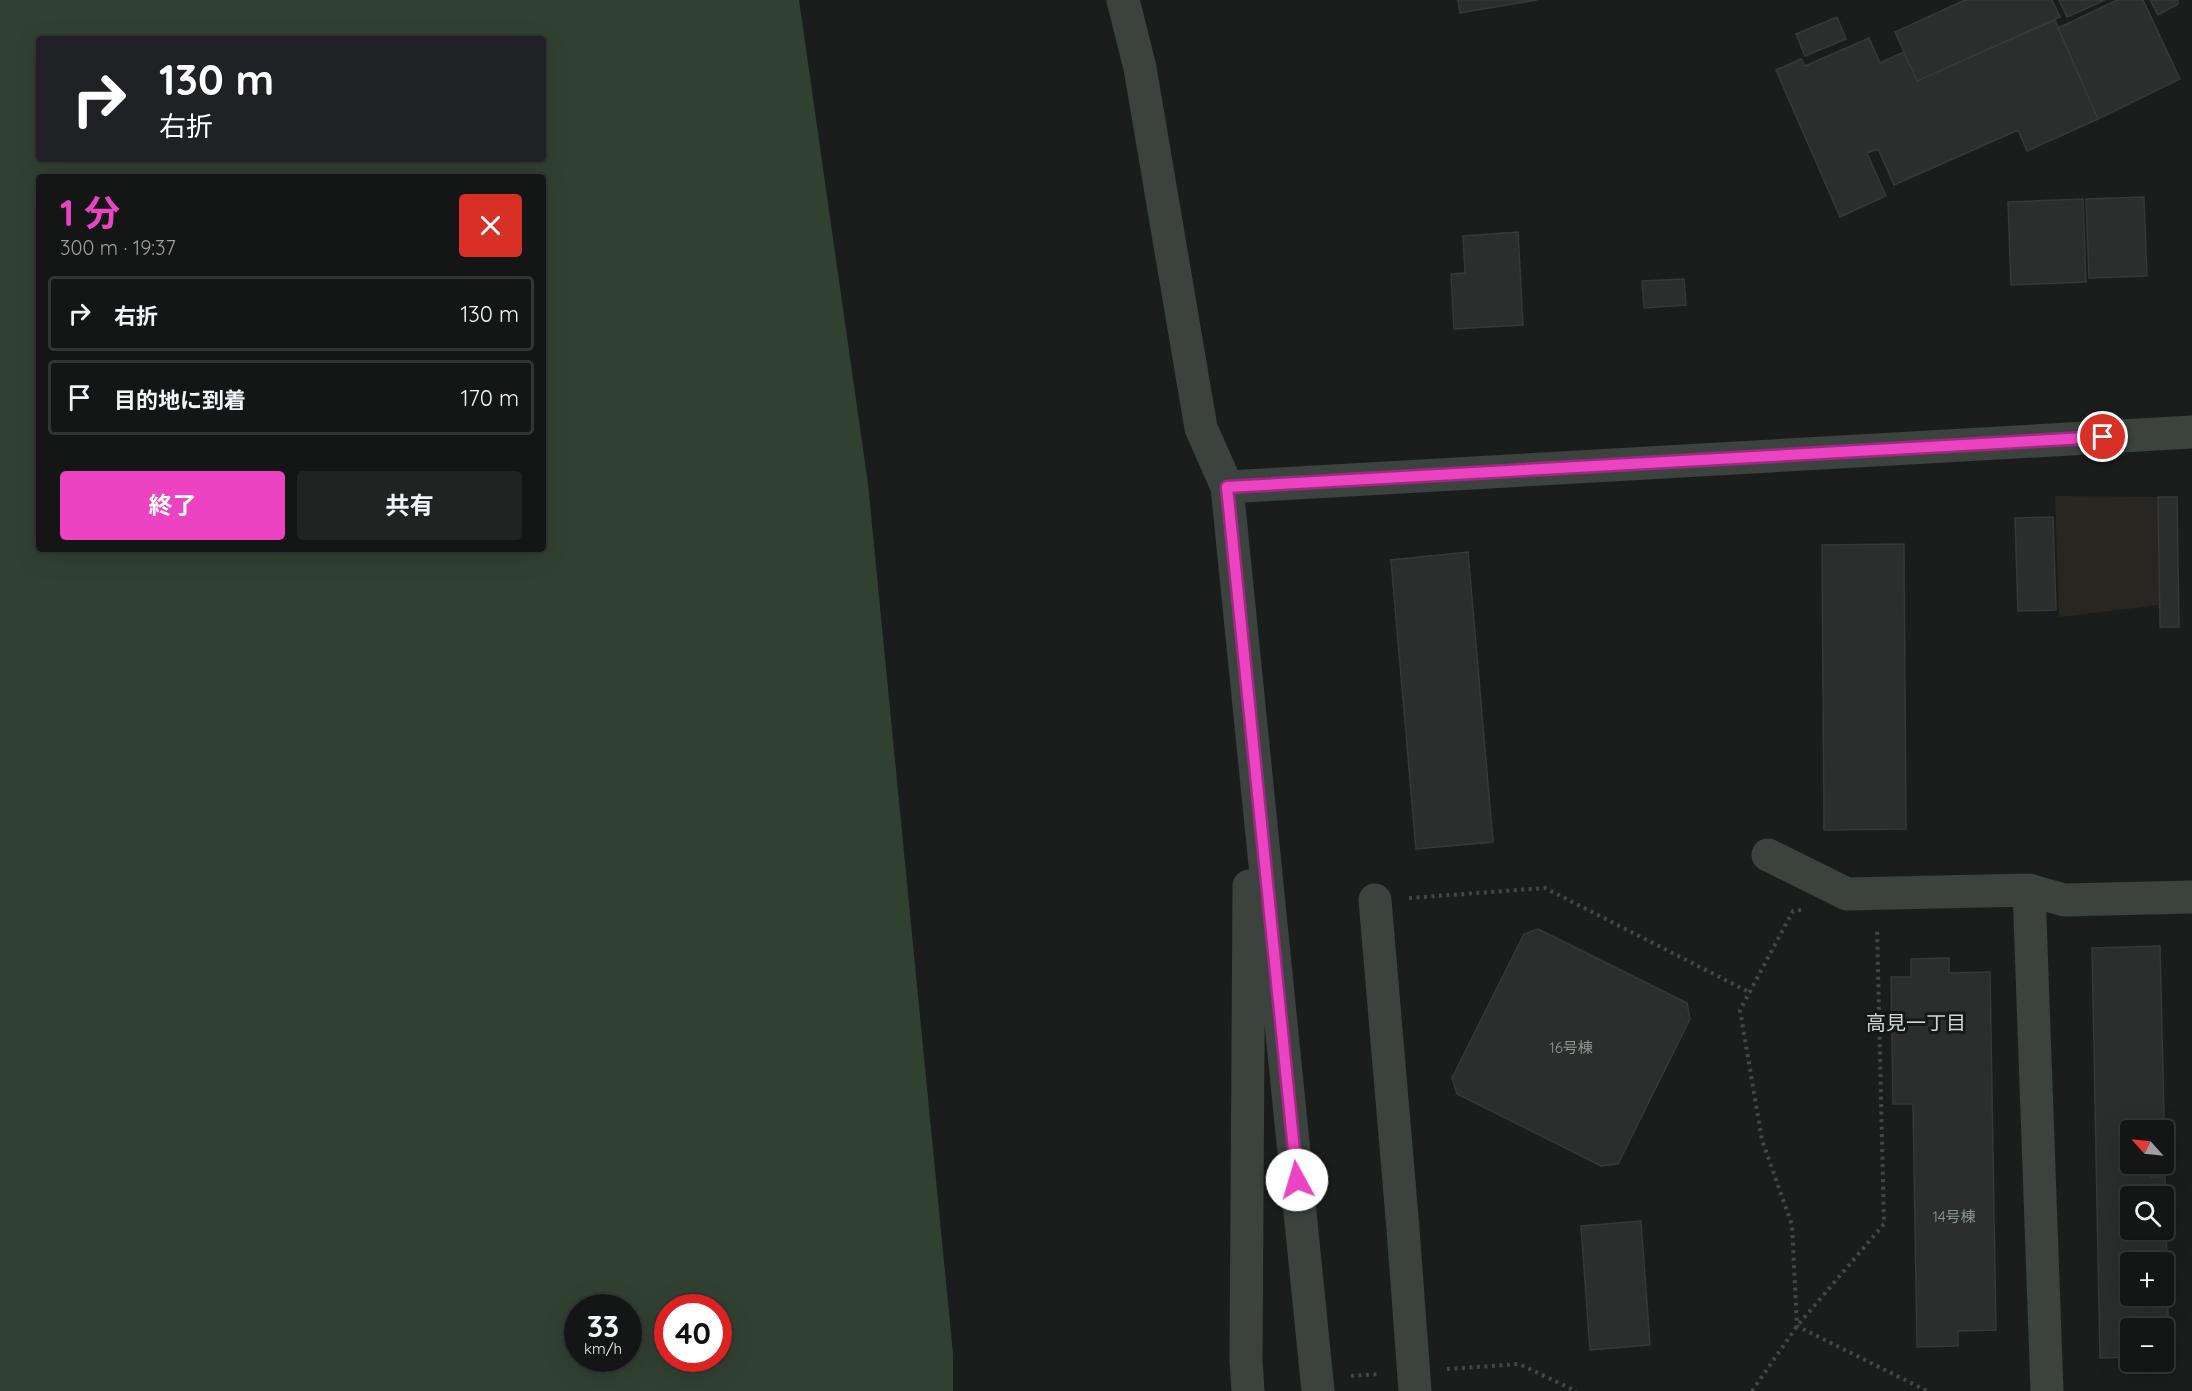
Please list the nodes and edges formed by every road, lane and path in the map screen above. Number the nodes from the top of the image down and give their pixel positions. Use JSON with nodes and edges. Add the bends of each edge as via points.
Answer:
{"nodes":[{"id":1,"x":1123,"y":0,"type":"edge"},
{"id":2,"x":2192,"y":432,"type":"edge"},
{"id":3,"x":1227,"y":487,"type":"junction"},
{"id":4,"x":1250,"y":710,"type":"junction"},
{"id":5,"x":1768,"y":855,"type":"dead end"},
{"id":6,"x":2030,"y":890,"type":"junction"},
{"id":7,"x":2192,"y":897,"type":"edge"},
{"id":8,"x":1375,"y":900,"type":"joint"},
{"id":9,"x":1805,"y":910,"type":"dead end"},
{"id":10,"x":1877,"y":921,"type":"dead end"},
{"id":11,"x":1749,"y":992,"type":"junction"},
{"id":12,"x":1797,"y":1326,"type":"junction"},
{"id":13,"x":1350,"y":1376,"type":"dead end"},
{"id":14,"x":1414,"y":1381,"type":"edge"},
{"id":15,"x":1248,"y":1391,"type":"edge"},
{"id":16,"x":1318,"y":1391,"type":"edge"},
{"id":17,"x":1576,"y":1391,"type":"edge"},
{"id":18,"x":1752,"y":1391,"type":"edge"},
{"id":19,"x":1927,"y":1391,"type":"edge"},
{"id":20,"x":2047,"y":1391,"type":"edge"}],
"edges":[{"from":1,"to":3,"type":"street","via":[[1140,68],[1201,428]]},
{"from":2,"to":3,"type":"street"},
{"from":3,"to":4,"type":"street"},
{"from":4,"to":15,"type":"street"},
{"from":4,"to":16,"type":"street"},
{"from":5,"to":6,"type":"street","via":[[1847,894]]},
{"from":6,"to":7,"type":"street","via":[[2064,900]]},
{"from":6,"to":20,"type":"street"},
{"from":8,"to":11,"type":"path","via":[[1545,888]]},
{"from":8,"to":14,"type":"street"},
{"from":9,"to":11,"type":"path","via":[[1793,910]]},
{"from":10,"to":12,"type":"path","via":[[1884,1224]]},
{"from":11,"to":12,"type":"path","via":[[1740,1010],[1762,1140],[1792,1225]]},
{"from":12,"to":18,"type":"path"},
{"from":12,"to":19,"type":"path"},
{"from":13,"to":14,"type":"path"},
{"from":14,"to":17,"type":"path","via":[[1520,1364]]}]}
